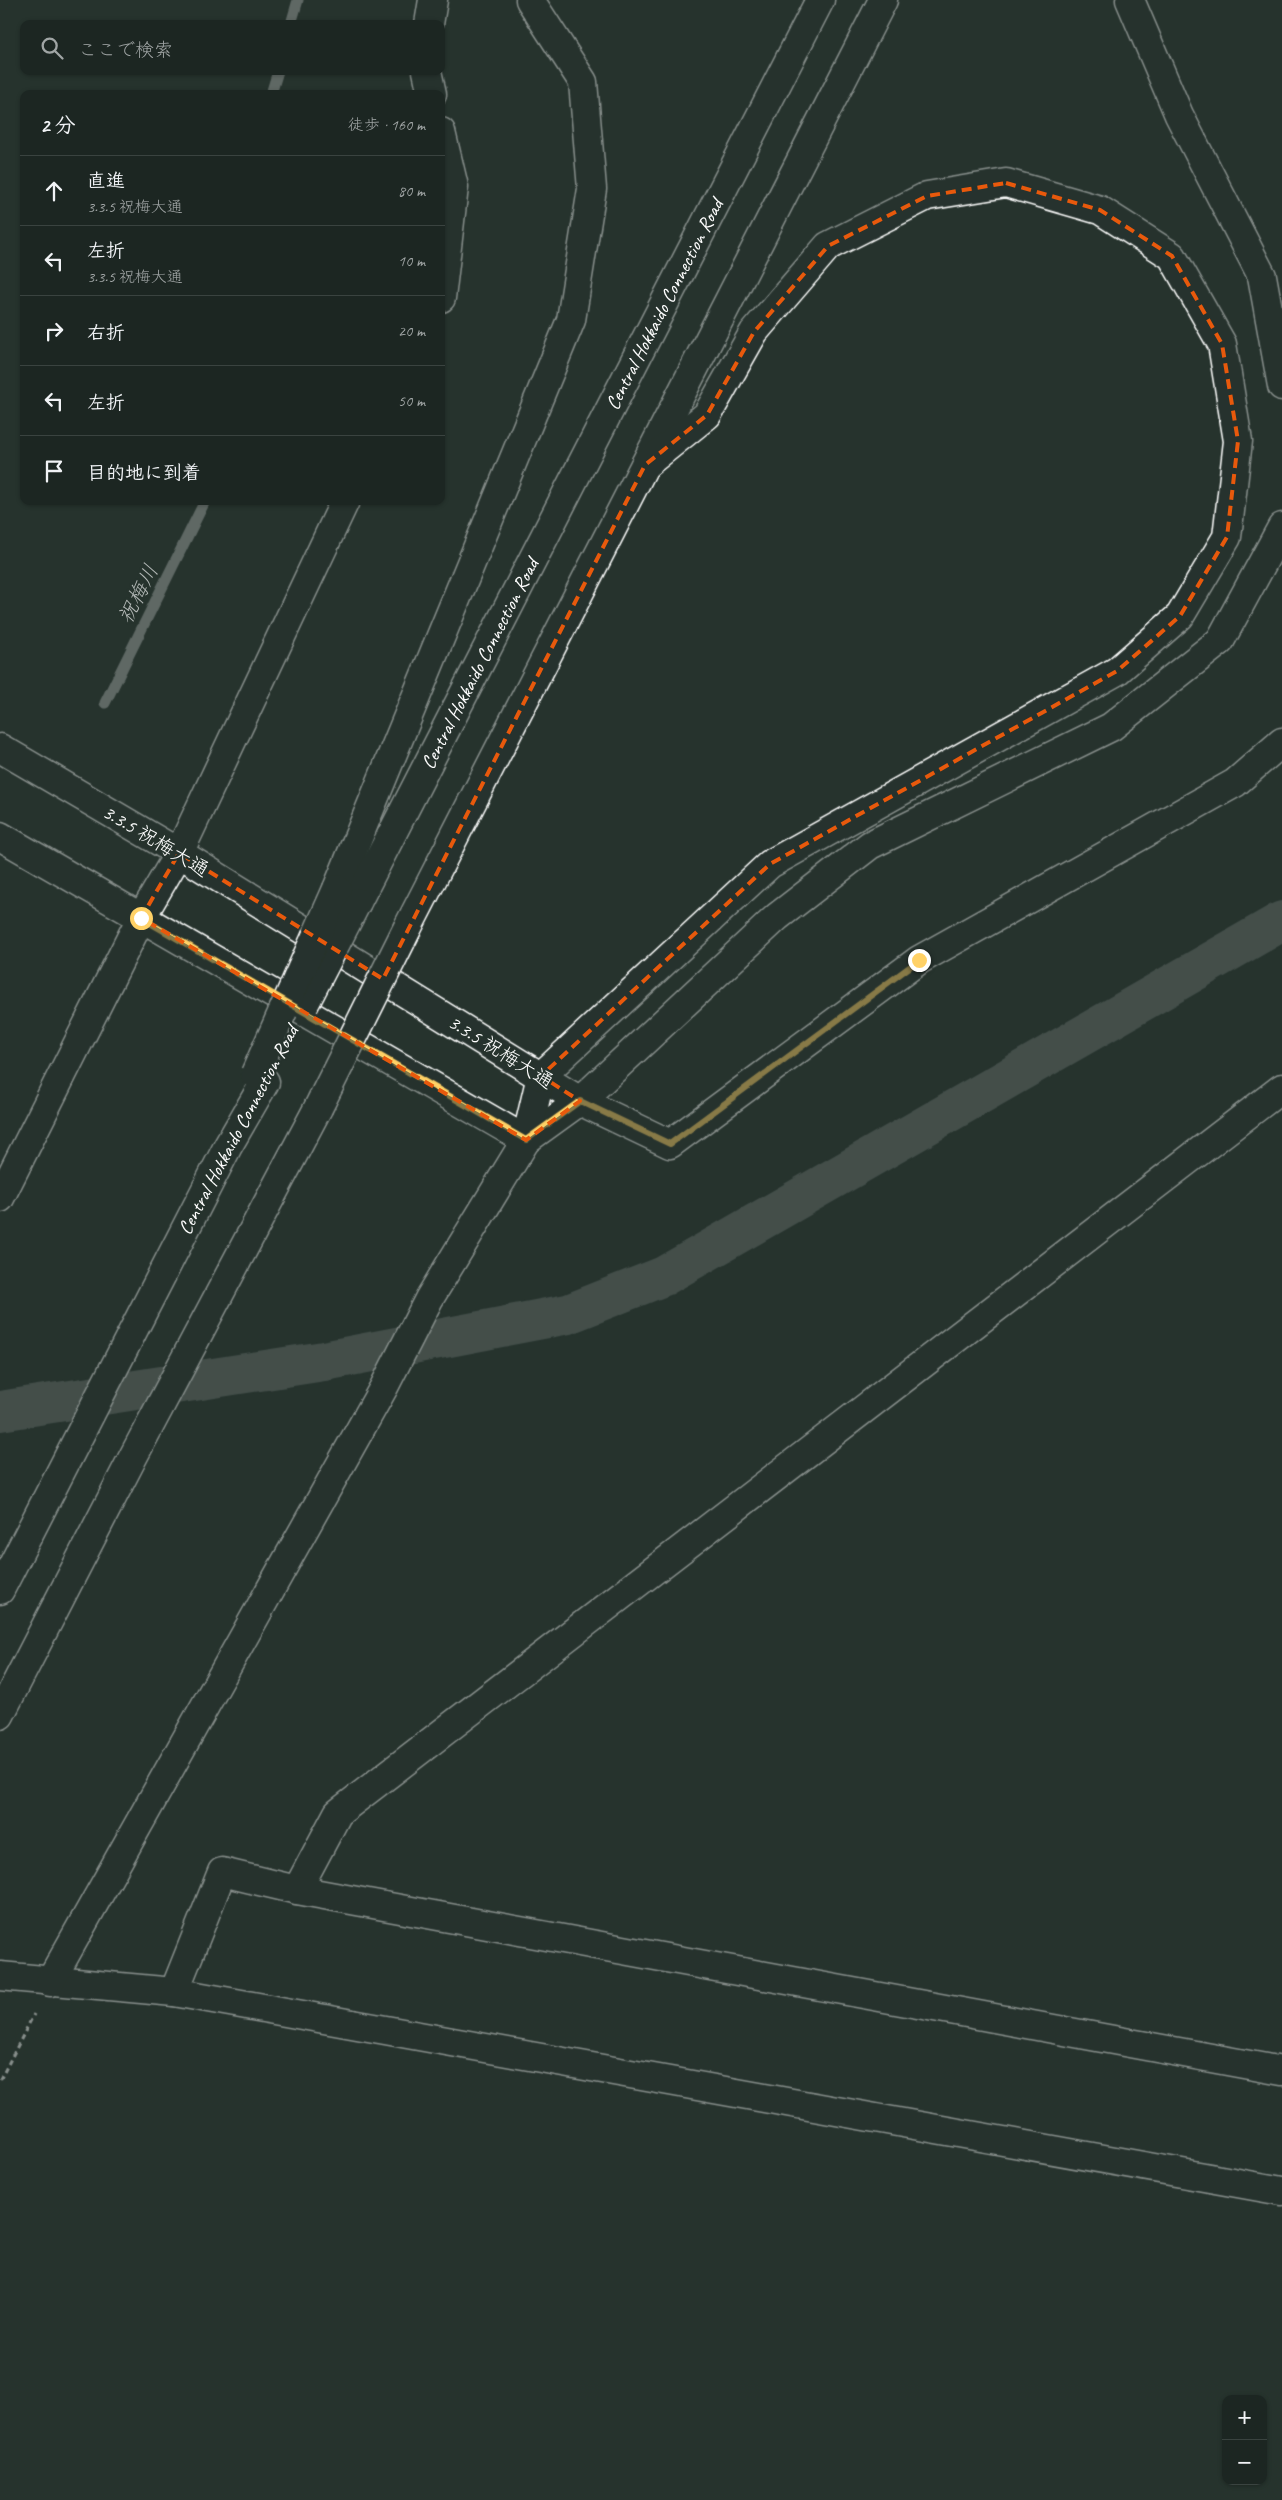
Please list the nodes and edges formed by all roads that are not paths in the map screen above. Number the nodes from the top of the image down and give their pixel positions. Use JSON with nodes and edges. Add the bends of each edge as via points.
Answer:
{"nodes":[{"id":1,"x":433,"y":0,"type":"edge"},
{"id":2,"x":530,"y":0,"type":"edge"},
{"id":3,"x":820,"y":0,"type":"edge"},
{"id":4,"x":884,"y":0,"type":"edge"},
{"id":5,"x":1130,"y":0,"type":"edge"},
{"id":6,"x":430,"y":20,"type":"edge"},
{"id":7,"x":428,"y":75,"type":"edge"},
{"id":8,"x":431,"y":90,"type":"edge"},
{"id":9,"x":445,"y":149,"type":"edge"},
{"id":10,"x":445,"y":264,"type":"edge"},
{"id":11,"x":1282,"y":386,"type":"edge"},
{"id":12,"x":645,"y":465,"type":"junction"},
{"id":13,"x":343,"y":505,"type":"edge"},
{"id":14,"x":1282,"y":527,"type":"edge"},
{"id":15,"x":1282,"y":742,"type":"edge"},
{"id":16,"x":0,"y":748,"type":"edge"},
{"id":17,"x":0,"y":836,"type":"edge"},
{"id":18,"x":179,"y":854,"type":"junction"},
{"id":19,"x":347,"y":895,"type":"junction"},
{"id":20,"x":141,"y":918,"type":"junction"},
{"id":21,"x":541,"y":1076,"type":"junction"},
{"id":22,"x":1282,"y":1088,"type":"edge"},
{"id":23,"x":580,"y":1101,"type":"junction"},
{"id":24,"x":526,"y":1140,"type":"junction"},
{"id":25,"x":0,"y":1198,"type":"edge"},
{"id":26,"x":0,"y":1590,"type":"edge"},
{"id":27,"x":0,"y":1715,"type":"edge"},
{"id":28,"x":297,"y":1890,"type":"junction"},
{"id":29,"x":0,"y":1976,"type":"edge"},
{"id":30,"x":50,"y":1982,"type":"junction"},
{"id":31,"x":174,"y":1992,"type":"junction"},
{"id":32,"x":1282,"y":2071,"type":"edge"},
{"id":33,"x":1282,"y":2190,"type":"edge"}],
"edges":[{"from":1,"to":6,"type":"main road"},
{"from":2,"to":19,"type":"main road","via":[[583,82],[592,189],[571,320]]},
{"from":3,"to":19,"type":"main road","name":"Central Hokkaido Connection Road"},
{"from":4,"to":12,"type":"main road"},
{"from":5,"to":11,"type":"main road","via":[[1179,115],[1262,276]]},
{"from":7,"to":8,"type":"main road"},
{"from":9,"to":10,"type":"main road","via":[[454,187]]},
{"from":12,"to":21,"type":"main road","via":[[707,415],[754,332],[828,246],[927,196],[1006,183],[1100,210],[1172,256],[1222,344],[1238,441],[1227,537],[1180,616],[1117,671],[770,864]]},
{"from":12,"to":27,"type":"main road","bridge":true,"via":[[318,1108]]},
{"from":13,"to":18,"type":"main road"},
{"from":14,"to":23,"type":"main road","via":[[1220,641],[1111,727],[870,845],[778,916]]},
{"from":15,"to":23,"type":"main road","via":[[1235,783],[919,960],[670,1144]]},
{"from":16,"to":18,"type":"main road","name":"3.3.5 祝梅大通"},
{"from":17,"to":20,"type":"main road"},
{"from":18,"to":20,"type":"main road"},
{"from":18,"to":21,"type":"main road","name":"3.3.5 祝梅大通"},
{"from":19,"to":26,"type":"main road","name":"Central Hokkaido Connection Road","bridge":true,"via":[[228,1146]]},
{"from":20,"to":24,"type":"main road"},
{"from":20,"to":25,"type":"main road"},
{"from":21,"to":23,"type":"main road","name":"3.3.5 祝梅大通"},
{"from":21,"to":24,"type":"main road"},
{"from":22,"to":28,"type":"main road","via":[[338,1813]]},
{"from":23,"to":24,"type":"main road","name":"3.3.5 祝梅大通"},
{"from":24,"to":30,"type":"main road","via":[[429,1299],[384,1387]]},
{"from":28,"to":31,"type":"main road","via":[[222,1872]]},
{"from":28,"to":32,"type":"main road"},
{"from":29,"to":30,"type":"main road"},
{"from":30,"to":31,"type":"main road"},
{"from":31,"to":33,"type":"main road"}]}
